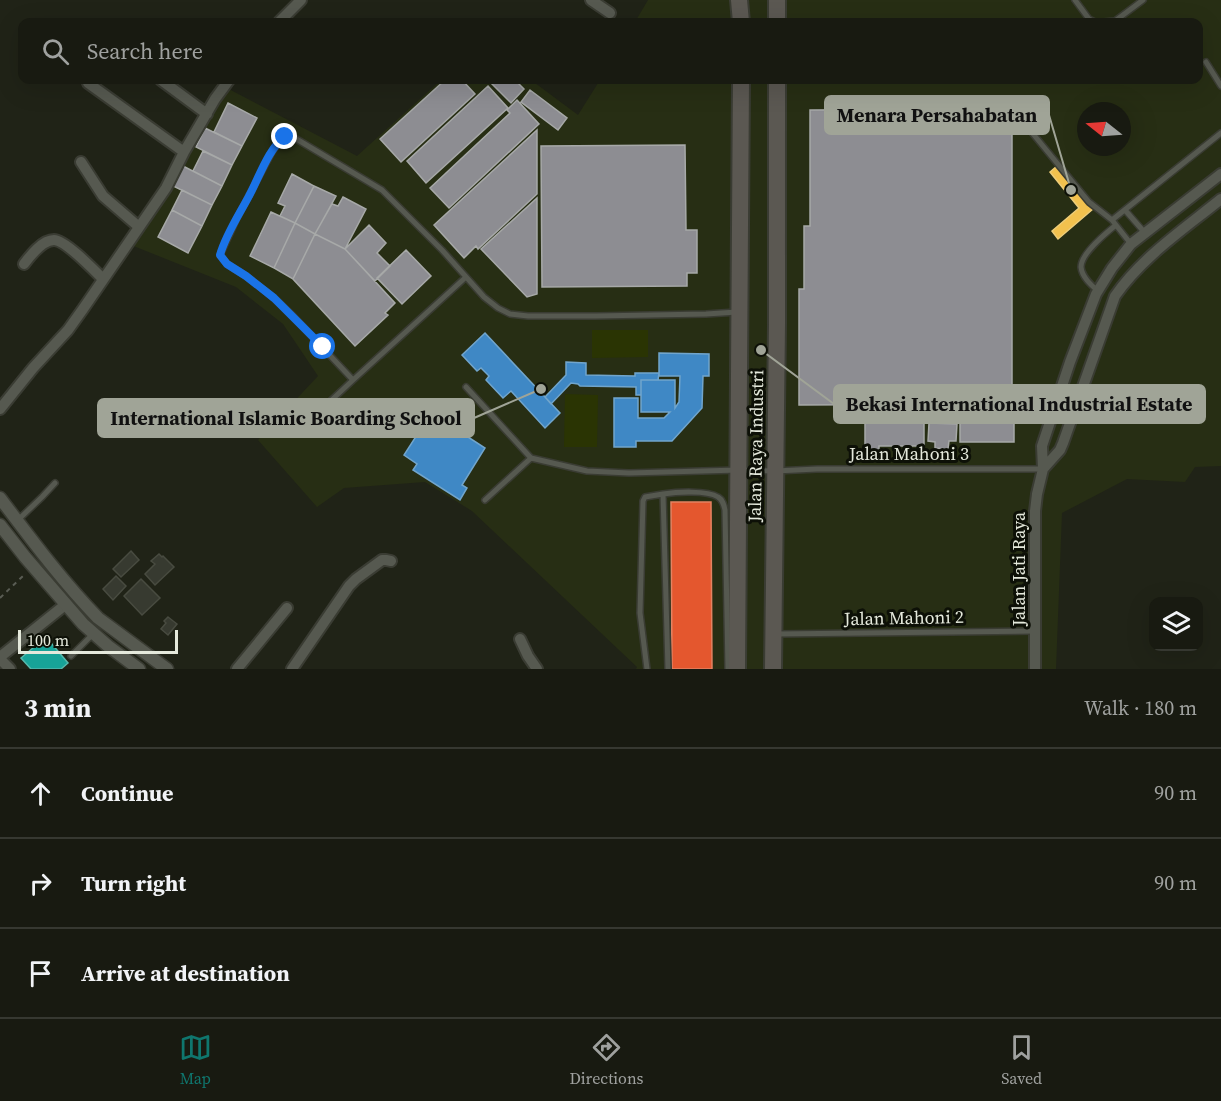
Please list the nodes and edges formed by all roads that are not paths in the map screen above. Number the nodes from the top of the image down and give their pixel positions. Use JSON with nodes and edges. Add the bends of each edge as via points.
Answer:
{"nodes":[{"id":1,"x":301,"y":0,"type":"edge"},
{"id":2,"x":591,"y":0,"type":"edge"},
{"id":3,"x":739,"y":0,"type":"edge"},
{"id":4,"x":777,"y":0,"type":"edge"},
{"id":5,"x":1075,"y":0,"type":"edge"},
{"id":6,"x":1143,"y":0,"type":"edge"},
{"id":7,"x":610,"y":13,"type":"dead end"},
{"id":8,"x":283,"y":18,"type":"edge"},
{"id":9,"x":741,"y":18,"type":"edge"},
{"id":10,"x":777,"y":18,"type":"edge"},
{"id":11,"x":1088,"y":18,"type":"edge"},
{"id":12,"x":1119,"y":18,"type":"edge"},
{"id":13,"x":1206,"y":62,"type":"dead end"},
{"id":14,"x":89,"y":84,"type":"edge"},
{"id":15,"x":166,"y":84,"type":"edge"},
{"id":16,"x":226,"y":84,"type":"edge"},
{"id":17,"x":741,"y":84,"type":"edge"},
{"id":18,"x":777,"y":84,"type":"edge"},
{"id":19,"x":1221,"y":86,"type":"edge"},
{"id":20,"x":207,"y":114,"type":"junction"},
{"id":21,"x":1020,"y":118,"type":"dead end"},
{"id":22,"x":1221,"y":133,"type":"edge"},
{"id":23,"x":184,"y":152,"type":"junction"},
{"id":24,"x":81,"y":162,"type":"dead end"},
{"id":25,"x":1221,"y":174,"type":"edge"},
{"id":26,"x":1221,"y":199,"type":"edge"},
{"id":27,"x":1125,"y":210,"type":"junction"},
{"id":28,"x":1114,"y":223,"type":"junction"},
{"id":29,"x":139,"y":227,"type":"junction"},
{"id":30,"x":1145,"y":233,"type":"junction"},
{"id":31,"x":1131,"y":244,"type":"junction"},
{"id":32,"x":24,"y":264,"type":"dead end"},
{"id":33,"x":466,"y":277,"type":"junction"},
{"id":34,"x":103,"y":279,"type":"junction"},
{"id":35,"x":1098,"y":291,"type":"junction"},
{"id":36,"x":739,"y":312,"type":"junction"},
{"id":37,"x":1081,"y":335,"type":"junction"},
{"id":38,"x":1100,"y":339,"type":"junction"},
{"id":39,"x":353,"y":380,"type":"junction"},
{"id":40,"x":466,"y":387,"type":"dead end"},
{"id":41,"x":0,"y":409,"type":"edge"},
{"id":42,"x":307,"y":423,"type":"dead end"},
{"id":43,"x":531,"y":458,"type":"junction"},
{"id":44,"x":1043,"y":469,"type":"junction"},
{"id":45,"x":739,"y":470,"type":"junction"},
{"id":46,"x":775,"y":471,"type":"junction"},
{"id":47,"x":55,"y":483,"type":"dead end"},
{"id":48,"x":663,"y":494,"type":"junction"},
{"id":49,"x":0,"y":498,"type":"edge"},
{"id":50,"x":485,"y":500,"type":"dead end"},
{"id":51,"x":17,"y":521,"type":"junction"},
{"id":52,"x":0,"y":525,"type":"edge"},
{"id":53,"x":391,"y":561,"type":"dead end"},
{"id":54,"x":65,"y":604,"type":"junction"},
{"id":55,"x":287,"y":608,"type":"dead end"},
{"id":56,"x":90,"y":609,"type":"junction"},
{"id":57,"x":80,"y":621,"type":"junction"},
{"id":58,"x":1036,"y":631,"type":"junction"},
{"id":59,"x":94,"y":633,"type":"junction"},
{"id":60,"x":774,"y":634,"type":"junction"},
{"id":61,"x":520,"y":639,"type":"dead end"},
{"id":62,"x":142,"y":651,"type":"junction"},
{"id":63,"x":71,"y":656,"type":"dead end"},
{"id":64,"x":0,"y":658,"type":"edge"},
{"id":65,"x":136,"y":667,"type":"edge"},
{"id":66,"x":535,"y":668,"type":"edge"},
{"id":67,"x":10,"y":669,"type":"edge"},
{"id":68,"x":167,"y":669,"type":"edge"},
{"id":69,"x":237,"y":669,"type":"edge"},
{"id":70,"x":292,"y":669,"type":"edge"},
{"id":71,"x":647,"y":669,"type":"edge"},
{"id":72,"x":668,"y":669,"type":"edge"},
{"id":73,"x":728,"y":669,"type":"edge"},
{"id":74,"x":737,"y":669,"type":"edge"},
{"id":75,"x":773,"y":669,"type":"edge"},
{"id":76,"x":1035,"y":669,"type":"edge"}],
"edges":[{"from":1,"to":8,"type":"street"},
{"from":2,"to":7,"type":"street"},
{"from":3,"to":9,"type":"main road"},
{"from":4,"to":10,"type":"main road"},
{"from":5,"to":11,"type":"lane"},
{"from":6,"to":12,"type":"lane"},
{"from":13,"to":19,"type":"lane"},
{"from":14,"to":23,"type":"street"},
{"from":15,"to":20,"type":"street"},
{"from":16,"to":20,"type":"street"},
{"from":17,"to":36,"type":"main road","name":"Jalan Raya Industri"},
{"from":18,"to":46,"type":"main road","name":"Jalan Raya Industri"},
{"from":20,"to":23,"type":"street"},
{"from":21,"to":28,"type":"lane","via":[[1089,202]]},
{"from":22,"to":27,"type":"lane"},
{"from":23,"to":29,"type":"street","via":[[166,188]]},
{"from":24,"to":29,"type":"street","via":[[103,196]]},
{"from":25,"to":30,"type":"street","name":"Jalan Jati Raya"},
{"from":26,"to":38,"type":"street","name":"Jalan Jati Raya","via":[[1124,283],[1115,296]]},
{"from":27,"to":28,"type":"lane"},
{"from":27,"to":30,"type":"lane"},
{"from":28,"to":31,"type":"lane"},
{"from":28,"to":35,"type":"lane","via":[[1082,261],[1088,282]]},
{"from":29,"to":34,"type":"street"},
{"from":30,"to":31,"type":"street","name":"Jalan Jati Raya"},
{"from":31,"to":35,"type":"street","name":"Jalan Jati Raya"},
{"from":32,"to":34,"type":"street","via":[[40,247],[56,240]]},
{"from":33,"to":36,"type":"lane","via":[[493,305],[510,314]]},
{"from":33,"to":39,"type":"lane"},
{"from":33,"to":39,"type":"lane","via":[[382,190],[293,137],[280,140],[220,255],[274,298]]},
{"from":34,"to":41,"type":"street","via":[[68,330]]},
{"from":35,"to":37,"type":"street","name":"Jalan Jati Raya"},
{"from":36,"to":45,"type":"main road","name":"Jalan Raya Industri"},
{"from":37,"to":38,"type":"street"},
{"from":37,"to":44,"type":"street","name":"Jalan Jati Raya","via":[[1042,446]]},
{"from":38,"to":44,"type":"street","name":"Jalan Jati Raya","via":[[1060,450]]},
{"from":39,"to":42,"type":"lane"},
{"from":40,"to":43,"type":"lane"},
{"from":43,"to":45,"type":"lane","name":"Jalan Mahoni 3","via":[[601,472]]},
{"from":43,"to":50,"type":"lane"},
{"from":44,"to":46,"type":"lane","name":"Jalan Mahoni 3"},
{"from":44,"to":58,"type":"street","name":"Jalan Jati Raya","via":[[1035,511]]},
{"from":45,"to":46,"type":"lane","name":"Jalan Mahoni 3"},
{"from":45,"to":74,"type":"main road","name":"Jalan Raya Industri"},
{"from":46,"to":60,"type":"main road","name":"Jalan Raya Industri"},
{"from":47,"to":51,"type":"lane"},
{"from":48,"to":71,"type":"lane","via":[[648,495],[643,501],[640,613]]},
{"from":48,"to":72,"type":"lane"},
{"from":48,"to":73,"type":"lane","via":[[710,494],[723,502]]},
{"from":49,"to":51,"type":"street"},
{"from":51,"to":56,"type":"street"},
{"from":52,"to":54,"type":"street"},
{"from":53,"to":70,"type":"street","via":[[382,560],[349,586]]},
{"from":54,"to":57,"type":"street"},
{"from":54,"to":64,"type":"street"},
{"from":55,"to":69,"type":"street"},
{"from":56,"to":57,"type":"street"},
{"from":56,"to":62,"type":"street"},
{"from":57,"to":59,"type":"street"},
{"from":58,"to":60,"type":"lane","name":"Jalan Mahoni 2"},
{"from":58,"to":76,"type":"street","name":"Jalan Jati Raya"},
{"from":59,"to":63,"type":"lane"},
{"from":59,"to":65,"type":"street"},
{"from":60,"to":75,"type":"main road","name":"Jalan Raya Industri"},
{"from":61,"to":66,"type":"street"},
{"from":62,"to":65,"type":"street"},
{"from":62,"to":68,"type":"street"},
{"from":64,"to":67,"type":"street"}]}
